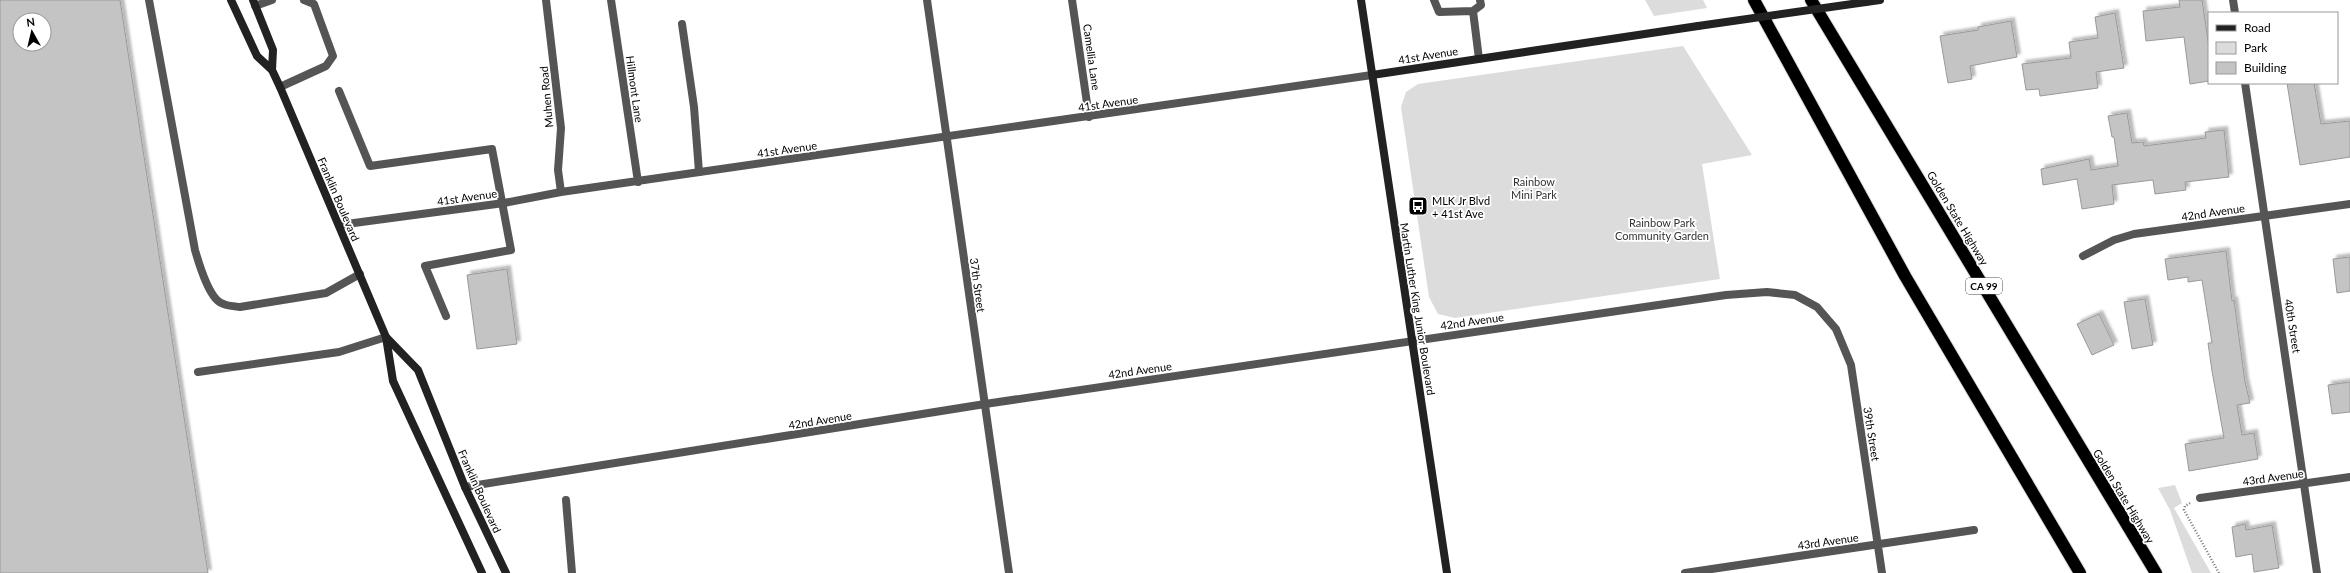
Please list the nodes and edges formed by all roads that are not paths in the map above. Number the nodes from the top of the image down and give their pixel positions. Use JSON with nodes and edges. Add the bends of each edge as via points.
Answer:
{"nodes":[{"id":1,"x":149,"y":0,"type":"edge"},
{"id":2,"x":232,"y":0,"type":"edge"},
{"id":3,"x":272,"y":0,"type":"edge"},
{"id":4,"x":304,"y":0,"type":"edge"},
{"id":5,"x":546,"y":0,"type":"edge"},
{"id":6,"x":611,"y":0,"type":"edge"},
{"id":7,"x":926,"y":0,"type":"edge"},
{"id":8,"x":1072,"y":0,"type":"edge"},
{"id":9,"x":1361,"y":0,"type":"edge"},
{"id":10,"x":1434,"y":0,"type":"edge"},
{"id":11,"x":1480,"y":0,"type":"edge"},
{"id":12,"x":1754,"y":0,"type":"edge"},
{"id":13,"x":1811,"y":0,"type":"edge"},
{"id":14,"x":1880,"y":0,"type":"edge"},
{"id":15,"x":2233,"y":0,"type":"edge"},
{"id":16,"x":254,"y":3,"type":"edge"},
{"id":17,"x":1473,"y":11,"type":"junction"},
{"id":18,"x":2235,"y":12,"type":"edge"},
{"id":19,"x":682,"y":24,"type":"dead end"},
{"id":20,"x":1479,"y":59,"type":"junction"},
{"id":21,"x":272,"y":70,"type":"junction"},
{"id":22,"x":1372,"y":75,"type":"junction"},
{"id":23,"x":2245,"y":84,"type":"edge"},
{"id":24,"x":280,"y":87,"type":"junction"},
{"id":25,"x":339,"y":91,"type":"dead end"},
{"id":26,"x":1089,"y":117,"type":"junction"},
{"id":27,"x":945,"y":138,"type":"junction"},
{"id":28,"x":699,"y":172,"type":"junction"},
{"id":29,"x":638,"y":182,"type":"junction"},
{"id":30,"x":561,"y":192,"type":"junction"},
{"id":31,"x":504,"y":203,"type":"junction"},
{"id":32,"x":2350,"y":204,"type":"edge"},
{"id":33,"x":2265,"y":217,"type":"junction"},
{"id":34,"x":339,"y":225,"type":"junction"},
{"id":35,"x":2083,"y":256,"type":"dead end"},
{"id":36,"x":360,"y":274,"type":"junction"},
{"id":37,"x":1817,"y":308,"type":"joint"},
{"id":38,"x":446,"y":316,"type":"dead end"},
{"id":39,"x":386,"y":336,"type":"junction"},
{"id":40,"x":1412,"y":341,"type":"junction"},
{"id":41,"x":198,"y":372,"type":"dead end"},
{"id":42,"x":985,"y":404,"type":"junction"},
{"id":43,"x":2350,"y":477,"type":"edge"},
{"id":44,"x":2305,"y":483,"type":"junction"},
{"id":45,"x":464,"y":487,"type":"junction"},
{"id":46,"x":566,"y":500,"type":"dead end"},
{"id":47,"x":2196,"y":500,"type":"road end"},
{"id":48,"x":1974,"y":530,"type":"dead end"},
{"id":49,"x":2057,"y":533,"type":"junction"},
{"id":50,"x":1878,"y":545,"type":"junction"},
{"id":51,"x":482,"y":573,"type":"edge"},
{"id":52,"x":506,"y":573,"type":"edge"},
{"id":53,"x":572,"y":573,"type":"edge"},
{"id":54,"x":1009,"y":573,"type":"edge"},
{"id":55,"x":1447,"y":573,"type":"edge"},
{"id":56,"x":1685,"y":573,"type":"edge"},
{"id":57,"x":1882,"y":573,"type":"edge"},
{"id":58,"x":2073,"y":573,"type":"edge"},
{"id":59,"x":2080,"y":573,"type":"edge"},
{"id":60,"x":2156,"y":573,"type":"edge"},
{"id":61,"x":2318,"y":573,"type":"edge"}],
"edges":[{"from":1,"to":36,"type":"street","via":[[195,250],[199,267],[216,300],[228,306],[240,307],[326,293]]},
{"from":2,"to":21,"type":"street","name":"Franklin Boulevard","via":[[257,56]]},
{"from":3,"to":16,"type":"street"},
{"from":4,"to":24,"type":"street","via":[[314,4],[333,56],[326,66]]},
{"from":5,"to":30,"type":"street","name":"Muhen Road","via":[[561,128],[558,170]]},
{"from":6,"to":29,"type":"street","name":"Hillmont Lane"},
{"from":7,"to":27,"type":"street","name":"37th Street"},
{"from":8,"to":26,"type":"street","name":"Camellia Lane"},
{"from":9,"to":22,"type":"street","name":"Martin Luther King Junior Boulevard"},
{"from":10,"to":17,"type":"street","via":[[1439,12]]},
{"from":11,"to":17,"type":"street","via":[[1481,4]]},
{"from":12,"to":49,"type":"highway","via":[[1904,276]]},
{"from":13,"to":60,"type":"highway","name":"Golden State Highway","number":"CA 99"},
{"from":14,"to":20,"type":"street","name":"41st Avenue","bridge":true},
{"from":15,"to":18,"type":"street"},
{"from":16,"to":21,"type":"street","name":"Franklin Boulevard","via":[[273,50]]},
{"from":17,"to":20,"type":"street"},
{"from":19,"to":28,"type":"street","via":[[694,107]]},
{"from":20,"to":22,"type":"street","name":"41st Avenue"},
{"from":21,"to":24,"type":"street","name":"Franklin Boulevard"},
{"from":22,"to":26,"type":"street","name":"41st Avenue"},
{"from":22,"to":40,"type":"street","name":"Martin Luther King Junior Boulevard"},
{"from":23,"to":33,"type":"street","name":"40th Street"},
{"from":24,"to":34,"type":"street","name":"Franklin Boulevard"},
{"from":25,"to":31,"type":"street","via":[[370,166],[492,149]]},
{"from":26,"to":27,"type":"street","name":"41st Avenue"},
{"from":27,"to":28,"type":"street","name":"41st Avenue"},
{"from":27,"to":42,"type":"street","name":"37th Street"},
{"from":28,"to":29,"type":"street","name":"41st Avenue"},
{"from":29,"to":30,"type":"street","name":"41st Avenue"},
{"from":30,"to":31,"type":"street","name":"41st Avenue"},
{"from":31,"to":34,"type":"street","name":"41st Avenue"},
{"from":31,"to":38,"type":"street","via":[[511,250],[425,266]]},
{"from":32,"to":33,"type":"street","name":"42nd Avenue"},
{"from":33,"to":35,"type":"street","name":"42nd Avenue","via":[[2134,234],[2114,240]]},
{"from":33,"to":44,"type":"street","name":"40th Street"},
{"from":34,"to":36,"type":"street","name":"Franklin Boulevard"},
{"from":36,"to":39,"type":"street","name":"Franklin Boulevard"},
{"from":37,"to":40,"type":"street","name":"42nd Avenue","via":[[1795,295],[1767,292],[1726,295]]},
{"from":37,"to":50,"type":"street","name":"39th Street","via":[[1836,330],[1851,365]]},
{"from":39,"to":41,"type":"street","via":[[339,352]]},
{"from":39,"to":45,"type":"street","name":"Franklin Boulevard","via":[[418,370]]},
{"from":39,"to":51,"type":"street","name":"Franklin Boulevard","via":[[393,381]]},
{"from":40,"to":42,"type":"street","name":"42nd Avenue"},
{"from":40,"to":55,"type":"street","name":"Martin Luther King Junior Boulevard"},
{"from":42,"to":45,"type":"street","name":"42nd Avenue"},
{"from":42,"to":54,"type":"street","name":"37th Street"},
{"from":43,"to":44,"type":"street","name":"43rd Avenue"},
{"from":44,"to":47,"type":"street","name":"43rd Avenue"},
{"from":44,"to":61,"type":"street","name":"40th Street"},
{"from":45,"to":52,"type":"street","name":"Franklin Boulevard"},
{"from":46,"to":53,"type":"street"},
{"from":48,"to":50,"type":"street","name":"43rd Avenue"},
{"from":49,"to":58,"type":"highway"},
{"from":49,"to":59,"type":"highway"},
{"from":50,"to":56,"type":"street","name":"43rd Avenue"},
{"from":50,"to":57,"type":"street","name":"39th Street"}]}
